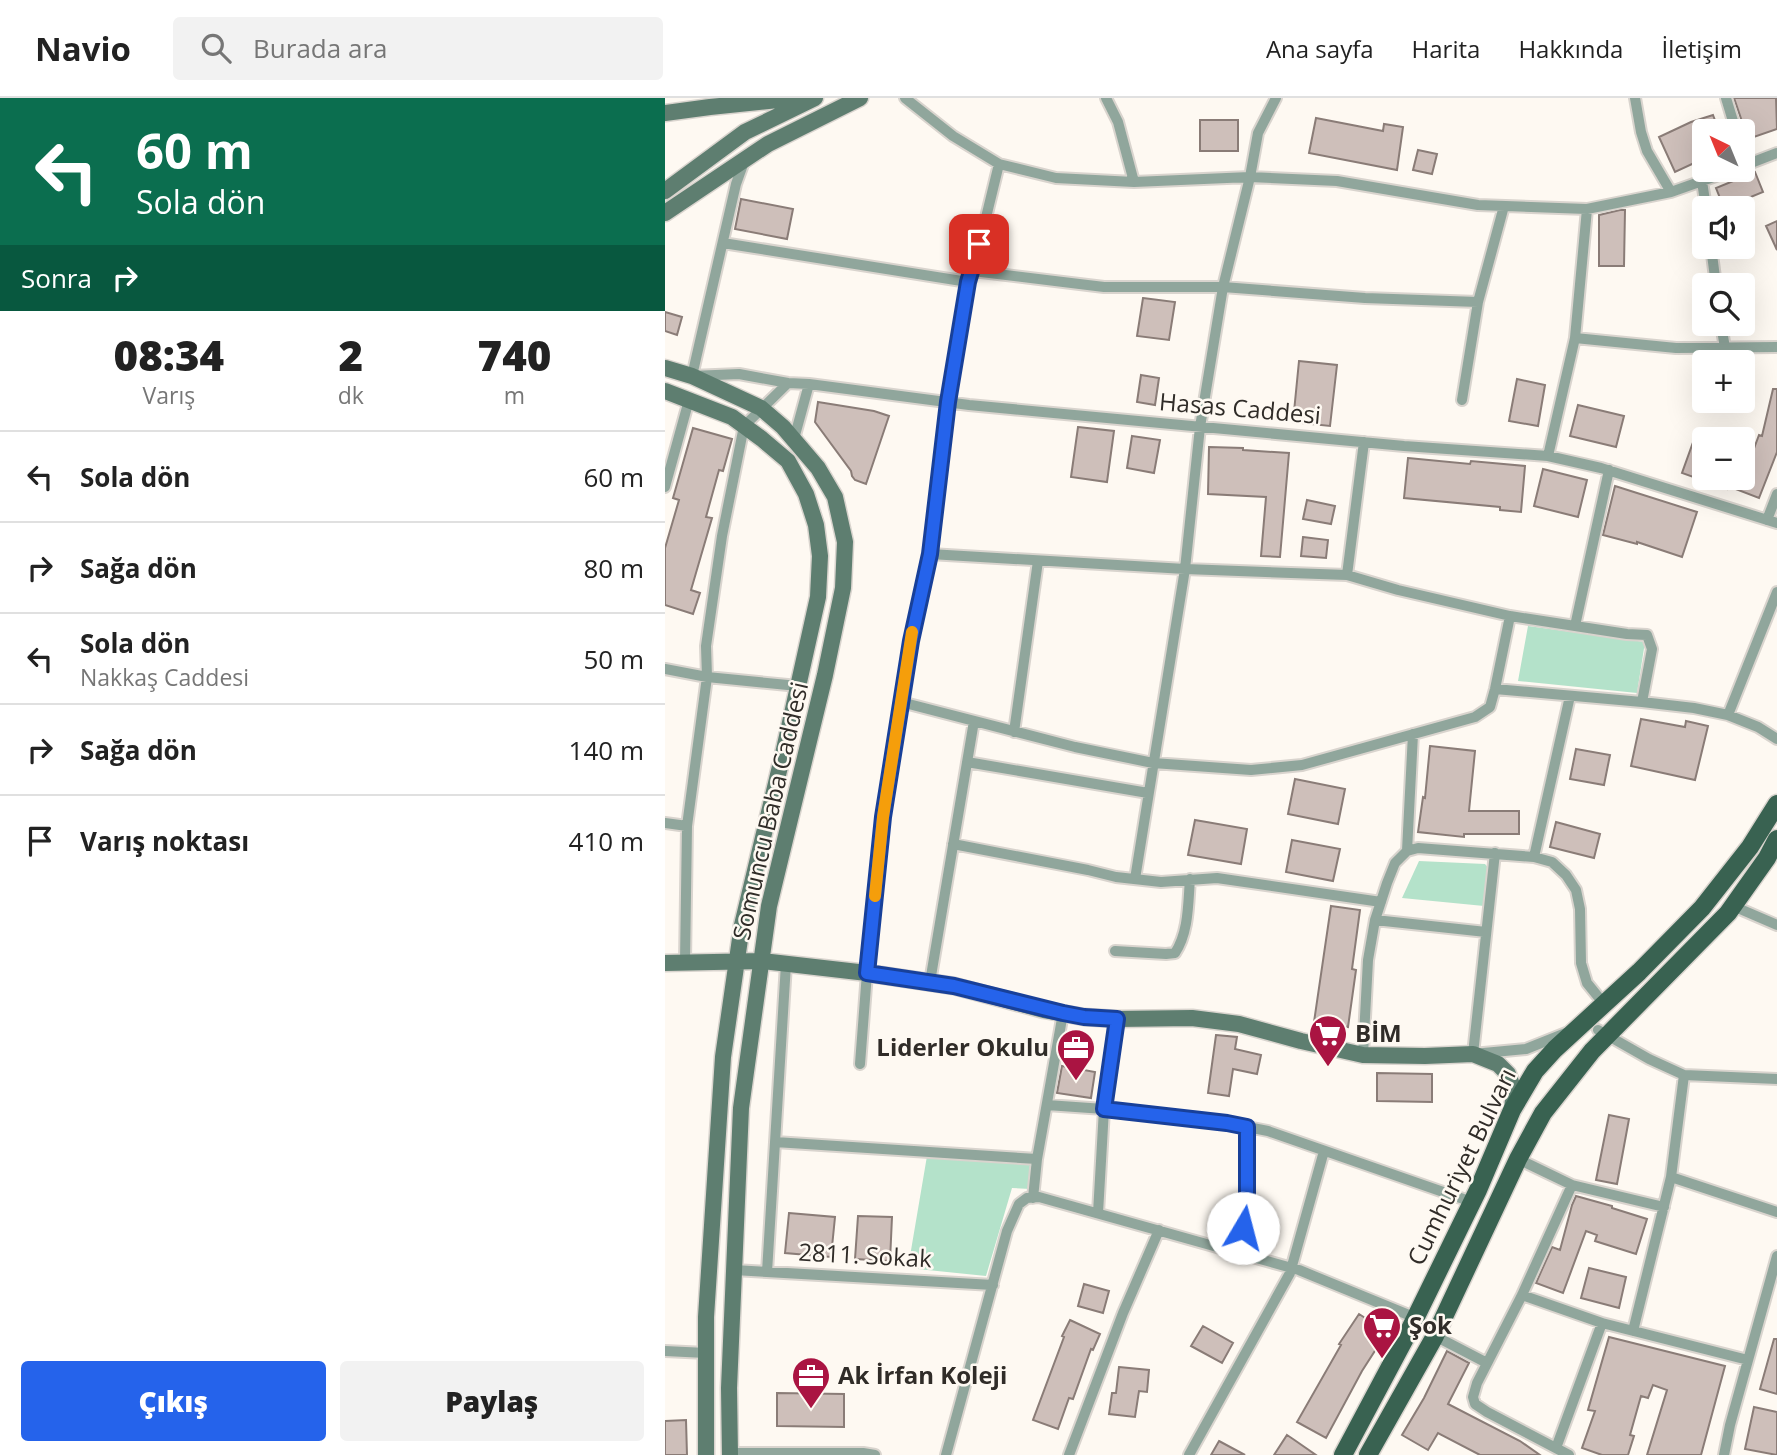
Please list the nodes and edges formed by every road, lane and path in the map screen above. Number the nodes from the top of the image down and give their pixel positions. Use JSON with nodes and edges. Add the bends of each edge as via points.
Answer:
{"nodes":[{"id":1,"x":797,"y":98,"type":"edge"},
{"id":2,"x":815,"y":98,"type":"edge"},
{"id":3,"x":860,"y":98,"type":"edge"},
{"id":4,"x":905,"y":98,"type":"edge"},
{"id":5,"x":1107,"y":98,"type":"edge"},
{"id":6,"x":1276,"y":98,"type":"edge"},
{"id":7,"x":1635,"y":98,"type":"edge"},
{"id":8,"x":1726,"y":98,"type":"edge"},
{"id":9,"x":665,"y":113,"type":"edge"},
{"id":10,"x":1732,"y":119,"type":"edge"},
{"id":11,"x":1777,"y":153,"type":"edge"},
{"id":12,"x":745,"y":159,"type":"junction"},
{"id":13,"x":1755,"y":159,"type":"edge"},
{"id":14,"x":999,"y":164,"type":"junction"},
{"id":15,"x":1250,"y":177,"type":"junction"},
{"id":16,"x":1134,"y":182,"type":"junction"},
{"id":17,"x":1699,"y":182,"type":"edge"},
{"id":18,"x":665,"y":191,"type":"edge"},
{"id":19,"x":1671,"y":192,"type":"junction"},
{"id":20,"x":1504,"y":206,"type":"junction"},
{"id":21,"x":1587,"y":208,"type":"junction"},
{"id":22,"x":665,"y":213,"type":"edge"},
{"id":23,"x":723,"y":243,"type":"junction"},
{"id":24,"x":971,"y":277,"type":"junction"},
{"id":25,"x":1223,"y":287,"type":"junction"},
{"id":26,"x":1478,"y":302,"type":"junction"},
{"id":27,"x":1723,"y":336,"type":"edge"},
{"id":28,"x":1575,"y":338,"type":"junction"},
{"id":29,"x":1777,"y":347,"type":"edge"},
{"id":30,"x":1725,"y":348,"type":"junction"},
{"id":31,"x":665,"y":368,"type":"edge"},
{"id":32,"x":692,"y":376,"type":"junction"},
{"id":33,"x":788,"y":383,"type":"junction"},
{"id":34,"x":809,"y":384,"type":"junction"},
{"id":35,"x":665,"y":391,"type":"edge"},
{"id":36,"x":689,"y":400,"type":"junction"},
{"id":37,"x":1462,"y":400,"type":"dead end"},
{"id":38,"x":948,"y":402,"type":"junction"},
{"id":39,"x":761,"y":408,"type":"junction"},
{"id":40,"x":744,"y":426,"type":"junction"},
{"id":41,"x":1201,"y":427,"type":"junction"},
{"id":42,"x":794,"y":439,"type":"junction"},
{"id":43,"x":1364,"y":442,"type":"junction"},
{"id":44,"x":1548,"y":456,"type":"junction"},
{"id":45,"x":1609,"y":470,"type":"junction"},
{"id":46,"x":665,"y":487,"type":"edge"},
{"id":47,"x":1777,"y":494,"type":"edge"},
{"id":48,"x":1772,"y":521,"type":"edge"},
{"id":49,"x":930,"y":554,"type":"junction"},
{"id":50,"x":1038,"y":561,"type":"junction"},
{"id":51,"x":1185,"y":569,"type":"junction"},
{"id":52,"x":1347,"y":575,"type":"junction"},
{"id":53,"x":1777,"y":592,"type":"edge"},
{"id":54,"x":1510,"y":616,"type":"junction"},
{"id":55,"x":1575,"y":626,"type":"junction"},
{"id":56,"x":665,"y":669,"type":"edge"},
{"id":57,"x":707,"y":677,"type":"junction"},
{"id":58,"x":798,"y":686,"type":"junction"},
{"id":59,"x":1495,"y":689,"type":"junction"},
{"id":60,"x":1570,"y":696,"type":"junction"},
{"id":61,"x":901,"y":702,"type":"junction"},
{"id":62,"x":1641,"y":702,"type":"junction"},
{"id":63,"x":1728,"y":715,"type":"junction"},
{"id":64,"x":974,"y":721,"type":"junction"},
{"id":65,"x":1014,"y":732,"type":"junction"},
{"id":66,"x":1413,"y":734,"type":"junction"},
{"id":67,"x":1777,"y":739,"type":"edge"},
{"id":68,"x":967,"y":762,"type":"junction"},
{"id":69,"x":1153,"y":762,"type":"junction"},
{"id":70,"x":1148,"y":793,"type":"junction"},
{"id":71,"x":1777,"y":804,"type":"edge"},
{"id":72,"x":665,"y":823,"type":"edge"},
{"id":73,"x":687,"y":826,"type":"junction"},
{"id":74,"x":1777,"y":839,"type":"edge"},
{"id":75,"x":953,"y":844,"type":"junction"},
{"id":76,"x":1407,"y":851,"type":"junction"},
{"id":77,"x":1495,"y":853,"type":"junction"},
{"id":78,"x":1534,"y":857,"type":"junction"},
{"id":79,"x":1190,"y":879,"type":"junction"},
{"id":80,"x":1135,"y":880,"type":"junction"},
{"id":81,"x":1381,"y":902,"type":"junction"},
{"id":82,"x":1733,"y":906,"type":"junction"},
{"id":83,"x":1375,"y":920,"type":"junction"},
{"id":84,"x":1777,"y":925,"type":"edge"},
{"id":85,"x":1486,"y":932,"type":"junction"},
{"id":86,"x":1115,"y":950,"type":"dead end"},
{"id":87,"x":737,"y":961,"type":"junction"},
{"id":88,"x":762,"y":961,"type":"junction"},
{"id":89,"x":685,"y":962,"type":"junction"},
{"id":90,"x":665,"y":963,"type":"edge"},
{"id":91,"x":786,"y":964,"type":"junction"},
{"id":92,"x":867,"y":973,"type":"junction"},
{"id":93,"x":930,"y":982,"type":"junction"},
{"id":94,"x":1604,"y":1004,"type":"junction"},
{"id":95,"x":1063,"y":1013,"type":"junction"},
{"id":96,"x":1117,"y":1019,"type":"junction"},
{"id":97,"x":1591,"y":1029,"type":"junction"},
{"id":98,"x":1473,"y":1054,"type":"junction"},
{"id":99,"x":1363,"y":1055,"type":"junction"},
{"id":100,"x":860,"y":1065,"type":"dead end"},
{"id":101,"x":1684,"y":1075,"type":"junction"},
{"id":102,"x":1777,"y":1079,"type":"edge"},
{"id":103,"x":1530,"y":1080,"type":"junction"},
{"id":104,"x":1552,"y":1101,"type":"junction"},
{"id":105,"x":1047,"y":1105,"type":"junction"},
{"id":106,"x":1104,"y":1109,"type":"junction"},
{"id":107,"x":1512,"y":1110,"type":"junction"},
{"id":108,"x":1247,"y":1127,"type":"junction"},
{"id":109,"x":775,"y":1142,"type":"junction"},
{"id":110,"x":1324,"y":1151,"type":"junction"},
{"id":111,"x":1037,"y":1159,"type":"junction"},
{"id":112,"x":1518,"y":1159,"type":"junction"},
{"id":113,"x":1671,"y":1177,"type":"junction"},
{"id":114,"x":1572,"y":1185,"type":"junction"},
{"id":115,"x":1033,"y":1198,"type":"junction"},
{"id":116,"x":1472,"y":1202,"type":"junction"},
{"id":117,"x":1664,"y":1207,"type":"junction"},
{"id":118,"x":1777,"y":1212,"type":"edge"},
{"id":119,"x":1098,"y":1213,"type":"junction"},
{"id":120,"x":1159,"y":1230,"type":"junction"},
{"id":121,"x":1246,"y":1255,"type":"junction"},
{"id":122,"x":1777,"y":1256,"type":"edge"},
{"id":123,"x":1292,"y":1268,"type":"junction"},
{"id":124,"x":734,"y":1270,"type":"junction"},
{"id":125,"x":767,"y":1272,"type":"junction"},
{"id":126,"x":993,"y":1285,"type":"junction"},
{"id":127,"x":1522,"y":1294,"type":"junction"},
{"id":128,"x":1416,"y":1318,"type":"junction"},
{"id":129,"x":1602,"y":1323,"type":"junction"},
{"id":130,"x":1633,"y":1331,"type":"junction"},
{"id":131,"x":1435,"y":1336,"type":"junction"},
{"id":132,"x":665,"y":1351,"type":"edge"},
{"id":133,"x":706,"y":1353,"type":"junction"},
{"id":134,"x":1748,"y":1360,"type":"junction"},
{"id":135,"x":1487,"y":1363,"type":"junction"},
{"id":136,"x":1556,"y":1448,"type":"junction"},
{"id":137,"x":773,"y":1453,"type":"edge"},
{"id":138,"x":730,"y":1454,"type":"edge"},
{"id":139,"x":706,"y":1455,"type":"edge"},
{"id":140,"x":875,"y":1455,"type":"edge"},
{"id":141,"x":946,"y":1455,"type":"edge"},
{"id":142,"x":1069,"y":1455,"type":"edge"},
{"id":143,"x":1189,"y":1455,"type":"edge"},
{"id":144,"x":1343,"y":1455,"type":"edge"},
{"id":145,"x":1367,"y":1455,"type":"edge"},
{"id":146,"x":1569,"y":1455,"type":"edge"},
{"id":147,"x":1724,"y":1455,"type":"edge"}],
"edges":[{"from":1,"to":9,"type":"main road"},
{"from":2,"to":18,"type":"main road","via":[[745,132]]},
{"from":3,"to":12,"type":"main road"},
{"from":4,"to":14,"type":"street","via":[[953,136]]},
{"from":5,"to":16,"type":"street"},
{"from":6,"to":15,"type":"street","via":[[1258,133]]},
{"from":7,"to":19,"type":"street","via":[[1647,151]]},
{"from":8,"to":10,"type":"street"},
{"from":11,"to":13,"type":"street"},
{"from":12,"to":22,"type":"main road"},
{"from":12,"to":23,"type":"street"},
{"from":14,"to":16,"type":"street","via":[[1056,178]]},
{"from":14,"to":24,"type":"street"},
{"from":15,"to":16,"type":"street"},
{"from":15,"to":20,"type":"street","via":[[1337,181]]},
{"from":15,"to":25,"type":"street"},
{"from":17,"to":19,"type":"street"},
{"from":19,"to":21,"type":"street"},
{"from":20,"to":21,"type":"street"},
{"from":20,"to":26,"type":"street"},
{"from":21,"to":28,"type":"street"},
{"from":23,"to":24,"type":"street"},
{"from":23,"to":32,"type":"street"},
{"from":24,"to":25,"type":"street","via":[[1104,287]]},
{"from":24,"to":38,"type":"street"},
{"from":25,"to":26,"type":"street"},
{"from":25,"to":41,"type":"street"},
{"from":26,"to":37,"type":"street"},
{"from":27,"to":30,"type":"street"},
{"from":28,"to":30,"type":"street"},
{"from":28,"to":44,"type":"street"},
{"from":29,"to":30,"type":"street"},
{"from":31,"to":32,"type":"main road","name":"Somuncu Baba Caddesi"},
{"from":32,"to":33,"type":"street","name":"Hasas Caddesi","via":[[739,374]]},
{"from":32,"to":39,"type":"main road","name":"Somuncu Baba Caddesi"},
{"from":33,"to":34,"type":"street","name":"Hasas Caddesi"},
{"from":33,"to":39,"type":"street"},
{"from":34,"to":38,"type":"street","name":"Hasas Caddesi"},
{"from":34,"to":42,"type":"street"},
{"from":35,"to":36,"type":"main road","name":"Somuncu Baba Caddesi"},
{"from":36,"to":40,"type":"main road","name":"Somuncu Baba Caddesi"},
{"from":36,"to":46,"type":"street"},
{"from":38,"to":41,"type":"street","name":"Hasas Caddesi"},
{"from":38,"to":49,"type":"street"},
{"from":39,"to":40,"type":"street"},
{"from":39,"to":42,"type":"main road","name":"Somuncu Baba Caddesi"},
{"from":40,"to":57,"type":"street","via":[[722,536],[706,646]]},
{"from":40,"to":58,"type":"main road","name":"Somuncu Baba Caddesi","via":[[787,461],[807,494],[816,525],[818,597]]},
{"from":41,"to":43,"type":"street","name":"Hasas Caddesi"},
{"from":41,"to":51,"type":"street"},
{"from":42,"to":88,"type":"main road","name":"Somuncu Baba Caddesi","via":[[835,497],[845,542],[843,588],[769,905]]},
{"from":43,"to":44,"type":"street","name":"Hasas Caddesi"},
{"from":43,"to":52,"type":"street"},
{"from":44,"to":45,"type":"street","name":"Hasas Caddesi"},
{"from":45,"to":48,"type":"street","name":"Hasas Caddesi"},
{"from":45,"to":55,"type":"street"},
{"from":47,"to":48,"type":"street"},
{"from":49,"to":50,"type":"street"},
{"from":49,"to":61,"type":"street"},
{"from":50,"to":51,"type":"street"},
{"from":50,"to":65,"type":"street"},
{"from":51,"to":52,"type":"street"},
{"from":51,"to":69,"type":"street"},
{"from":52,"to":54,"type":"street"},
{"from":53,"to":63,"type":"street"},
{"from":54,"to":55,"type":"street"},
{"from":54,"to":59,"type":"street"},
{"from":55,"to":62,"type":"street","via":[[1647,635],[1652,649]]},
{"from":56,"to":57,"type":"street"},
{"from":57,"to":58,"type":"street"},
{"from":57,"to":73,"type":"street"},
{"from":58,"to":87,"type":"main road","name":"Somuncu Baba Caddesi"},
{"from":59,"to":60,"type":"street"},
{"from":59,"to":66,"type":"street","via":[[1490,707],[1475,717]]},
{"from":60,"to":62,"type":"street"},
{"from":60,"to":78,"type":"street"},
{"from":61,"to":64,"type":"street"},
{"from":61,"to":92,"type":"street","via":[[883,817]]},
{"from":62,"to":63,"type":"street"},
{"from":63,"to":67,"type":"street"},
{"from":64,"to":65,"type":"street"},
{"from":64,"to":68,"type":"street"},
{"from":65,"to":69,"type":"street"},
{"from":66,"to":69,"type":"street","via":[[1303,765],[1251,770]]},
{"from":66,"to":76,"type":"street"},
{"from":68,"to":70,"type":"street"},
{"from":68,"to":75,"type":"street"},
{"from":69,"to":70,"type":"street"},
{"from":70,"to":80,"type":"street"},
{"from":71,"to":94,"type":"main road","name":"Cumhuriyet Bulvarı","via":[[1702,908]]},
{"from":72,"to":73,"type":"street"},
{"from":73,"to":89,"type":"street"},
{"from":74,"to":82,"type":"main road","name":"Cumhuriyet Bulvarı"},
{"from":75,"to":80,"type":"street"},
{"from":75,"to":93,"type":"street"},
{"from":76,"to":77,"type":"street"},
{"from":76,"to":81,"type":"street","via":[[1395,863]]},
{"from":77,"to":78,"type":"street"},
{"from":77,"to":85,"type":"street"},
{"from":78,"to":94,"type":"street","via":[[1552,862],[1576,890],[1581,963],[1587,983]]},
{"from":79,"to":80,"type":"street"},
{"from":79,"to":81,"type":"street","via":[[1217,878]]},
{"from":79,"to":86,"type":"street","via":[[1186,924],[1175,953]]},
{"from":81,"to":83,"type":"street"},
{"from":82,"to":84,"type":"street"},
{"from":82,"to":97,"type":"main road","name":"Cumhuriyet Bulvarı"},
{"from":83,"to":85,"type":"street"},
{"from":83,"to":99,"type":"street"},
{"from":85,"to":98,"type":"street"},
{"from":87,"to":88,"type":"main road"},
{"from":87,"to":89,"type":"main road"},
{"from":87,"to":133,"type":"main road","name":"Somuncu Baba Caddesi","via":[[723,1057]]},
{"from":88,"to":91,"type":"main road"},
{"from":88,"to":124,"type":"main road","name":"Somuncu Baba Caddesi","via":[[741,1108]]},
{"from":89,"to":90,"type":"main road"},
{"from":91,"to":92,"type":"main road"},
{"from":91,"to":109,"type":"street"},
{"from":92,"to":93,"type":"main road"},
{"from":92,"to":100,"type":"street"},
{"from":93,"to":95,"type":"main road"},
{"from":94,"to":97,"type":"main road","name":"Cumhuriyet Bulvarı"},
{"from":95,"to":96,"type":"main road"},
{"from":95,"to":105,"type":"street"},
{"from":96,"to":99,"type":"main road","via":[[1192,1018],[1239,1024]]},
{"from":96,"to":106,"type":"street"},
{"from":97,"to":98,"type":"street","via":[[1526,1049]]},
{"from":97,"to":101,"type":"street"},
{"from":97,"to":103,"type":"main road","name":"Cumhuriyet Bulvarı","via":[[1555,1049]]},
{"from":97,"to":104,"type":"main road","name":"Cumhuriyet Bulvarı","via":[[1592,1051]]},
{"from":98,"to":99,"type":"main road"},
{"from":98,"to":107,"type":"main road","via":[[1499,1064],[1508,1074],[1514,1090]]},
{"from":101,"to":102,"type":"street"},
{"from":101,"to":113,"type":"street"},
{"from":103,"to":104,"type":"main road","via":[[1528,1099],[1539,1105]]},
{"from":103,"to":107,"type":"main road","name":"Cumhuriyet Bulvarı"},
{"from":104,"to":112,"type":"main road","name":"Cumhuriyet Bulvarı"},
{"from":105,"to":106,"type":"street"},
{"from":105,"to":111,"type":"street"},
{"from":106,"to":108,"type":"street"},
{"from":106,"to":119,"type":"street"},
{"from":107,"to":116,"type":"main road","name":"Cumhuriyet Bulvarı"},
{"from":108,"to":110,"type":"street"},
{"from":108,"to":121,"type":"street"},
{"from":109,"to":111,"type":"street"},
{"from":109,"to":125,"type":"street"},
{"from":110,"to":116,"type":"street"},
{"from":110,"to":123,"type":"street"},
{"from":111,"to":115,"type":"street"},
{"from":112,"to":114,"type":"street"},
{"from":112,"to":131,"type":"main road","name":"Cumhuriyet Bulvarı"},
{"from":113,"to":117,"type":"street"},
{"from":113,"to":118,"type":"street"},
{"from":114,"to":117,"type":"street"},
{"from":114,"to":127,"type":"street"},
{"from":115,"to":119,"type":"street"},
{"from":115,"to":126,"type":"street","via":[[1019,1204],[1014,1214]]},
{"from":116,"to":128,"type":"main road","name":"Cumhuriyet Bulvarı"},
{"from":117,"to":130,"type":"street"},
{"from":119,"to":120,"type":"street"},
{"from":120,"to":121,"type":"street"},
{"from":120,"to":142,"type":"street"},
{"from":121,"to":123,"type":"street"},
{"from":122,"to":134,"type":"street"},
{"from":123,"to":128,"type":"street"},
{"from":123,"to":143,"type":"street"},
{"from":124,"to":125,"type":"street","name":"2811. Sokak"},
{"from":124,"to":138,"type":"main road","name":"Somuncu Baba Caddesi"},
{"from":125,"to":126,"type":"street","name":"2811. Sokak"},
{"from":126,"to":141,"type":"street"},
{"from":127,"to":129,"type":"street"},
{"from":127,"to":135,"type":"street"},
{"from":128,"to":144,"type":"main road","name":"Cumhuriyet Bulvarı"},
{"from":129,"to":130,"type":"street"},
{"from":129,"to":136,"type":"street"},
{"from":130,"to":134,"type":"street"},
{"from":131,"to":135,"type":"street"},
{"from":131,"to":145,"type":"main road","name":"Cumhuriyet Bulvarı"},
{"from":132,"to":133,"type":"street"},
{"from":133,"to":139,"type":"main road","name":"Somuncu Baba Caddesi"},
{"from":134,"to":147,"type":"street"},
{"from":135,"to":136,"type":"street","via":[[1477,1382],[1475,1404]]},
{"from":136,"to":146,"type":"street"},
{"from":137,"to":138,"type":"street"},
{"from":137,"to":140,"type":"street"}]}
